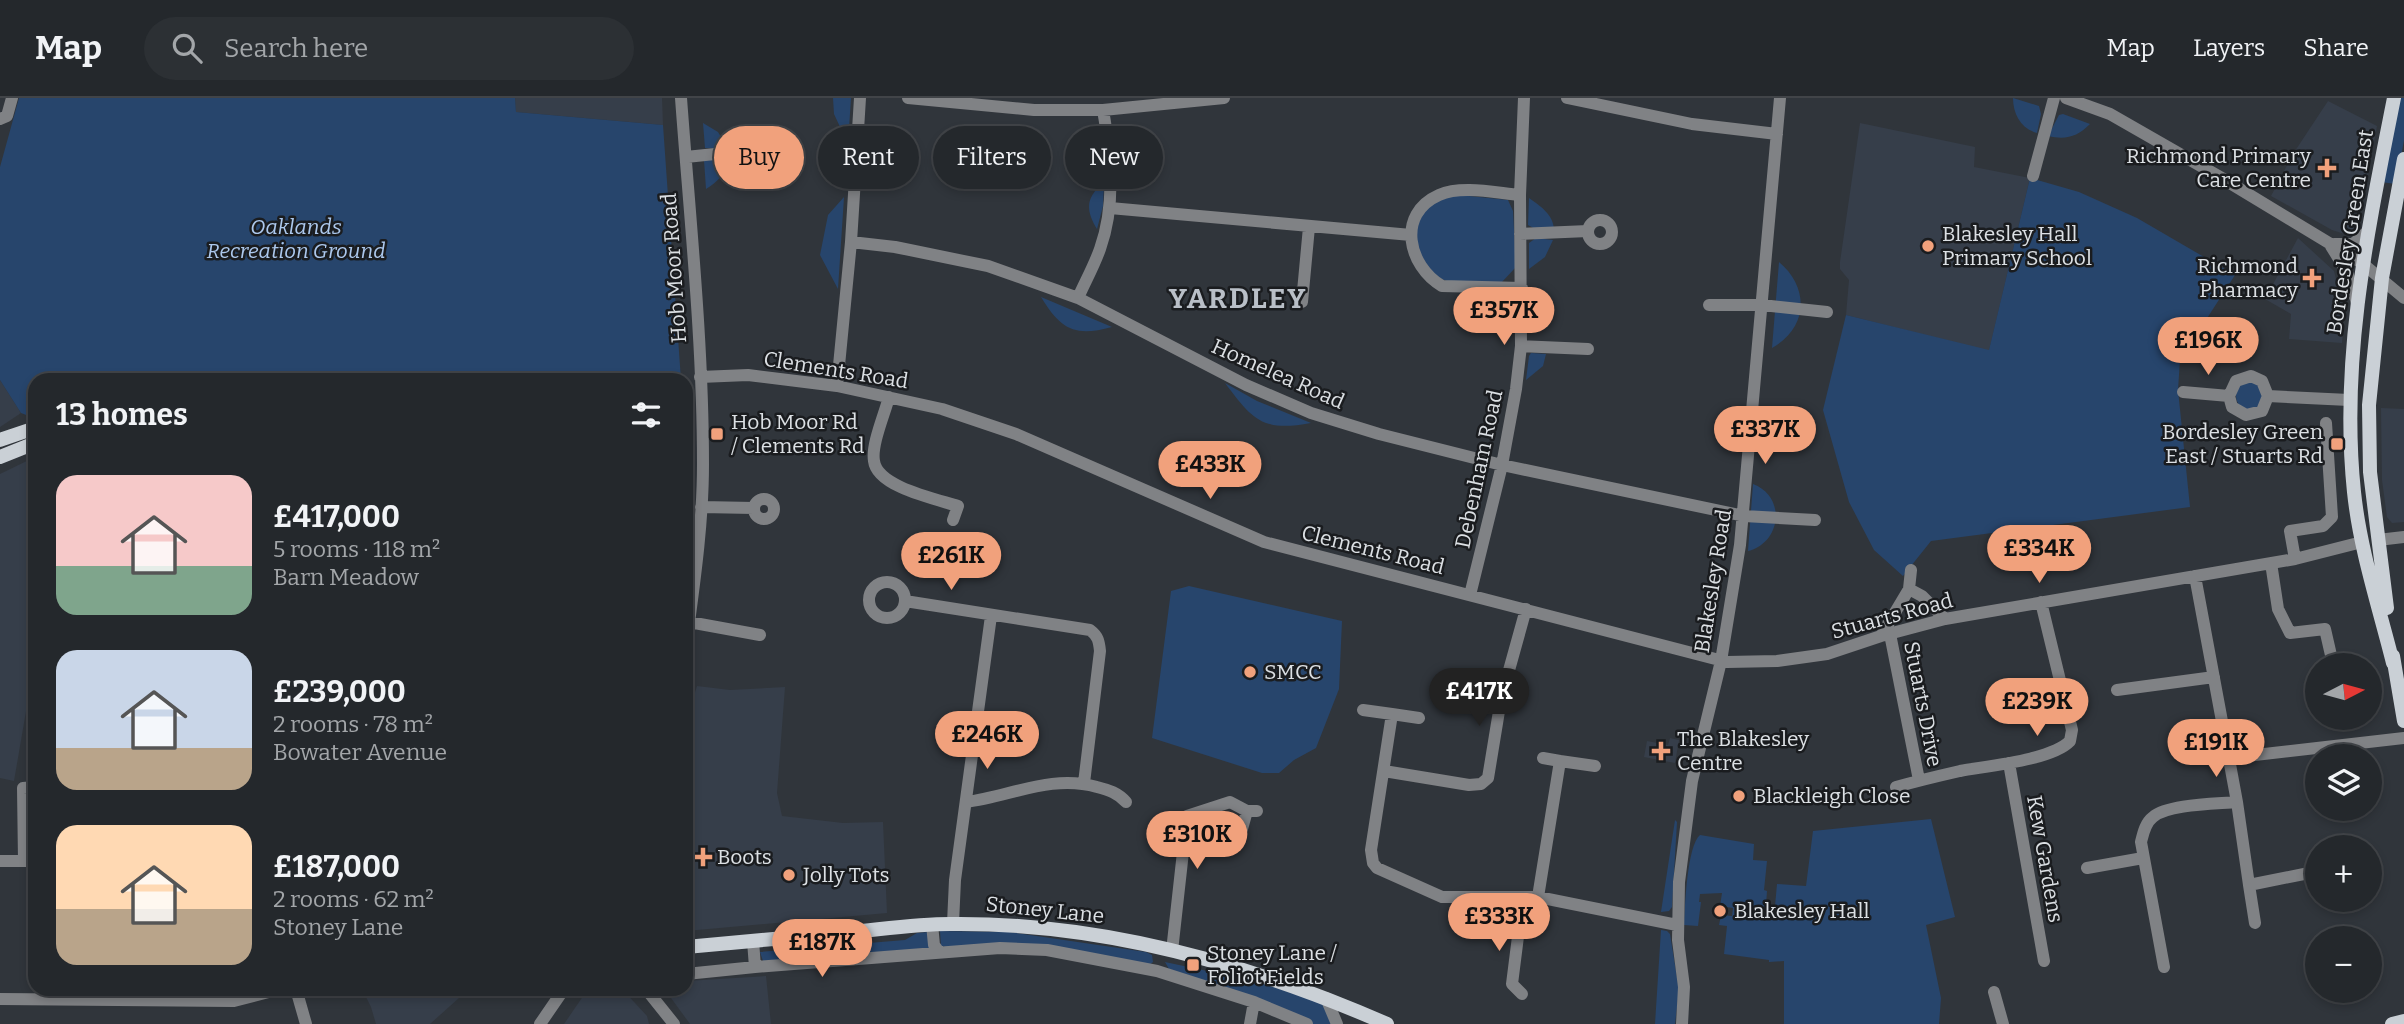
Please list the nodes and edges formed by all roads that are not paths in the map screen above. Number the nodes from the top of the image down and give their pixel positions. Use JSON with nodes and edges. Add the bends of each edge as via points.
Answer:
{"nodes":[{"id":1,"x":12,"y":98,"type":"edge"},
{"id":2,"x":681,"y":98,"type":"edge"},
{"id":3,"x":860,"y":98,"type":"edge"},
{"id":4,"x":908,"y":98,"type":"edge"},
{"id":5,"x":1224,"y":98,"type":"edge"},
{"id":6,"x":1524,"y":98,"type":"edge"},
{"id":7,"x":1567,"y":98,"type":"edge"},
{"id":8,"x":1780,"y":98,"type":"edge"},
{"id":9,"x":2054,"y":98,"type":"edge"},
{"id":10,"x":2066,"y":98,"type":"edge"},
{"id":11,"x":2394,"y":98,"type":"edge"},
{"id":12,"x":1103,"y":110,"type":"junction"},
{"id":13,"x":0,"y":119,"type":"edge"},
{"id":14,"x":1777,"y":134,"type":"junction"},
{"id":15,"x":714,"y":154,"type":"edge"},
{"id":16,"x":685,"y":157,"type":"junction"},
{"id":17,"x":2404,"y":159,"type":"edge"},
{"id":18,"x":2034,"y":176,"type":"dead end"},
{"id":19,"x":1520,"y":195,"type":"junction"},
{"id":20,"x":1110,"y":208,"type":"junction"},
{"id":21,"x":1309,"y":227,"type":"junction"},
{"id":22,"x":1588,"y":231,"type":"dead end"},
{"id":23,"x":2368,"y":231,"type":"junction"},
{"id":24,"x":1520,"y":234,"type":"junction"},
{"id":25,"x":1411,"y":235,"type":"junction"},
{"id":26,"x":851,"y":242,"type":"junction"},
{"id":27,"x":2330,"y":244,"type":"junction"},
{"id":28,"x":2362,"y":263,"type":"junction"},
{"id":29,"x":2382,"y":278,"type":"junction"},
{"id":30,"x":1522,"y":288,"type":"junction"},
{"id":31,"x":1078,"y":298,"type":"junction"},
{"id":32,"x":2404,"y":298,"type":"edge"},
{"id":33,"x":1302,"y":302,"type":"dead end"},
{"id":34,"x":2357,"y":303,"type":"junction"},
{"id":35,"x":1709,"y":305,"type":"dead end"},
{"id":36,"x":1762,"y":305,"type":"junction"},
{"id":37,"x":1827,"y":312,"type":"dead end"},
{"id":38,"x":1521,"y":346,"type":"junction"},
{"id":39,"x":1588,"y":349,"type":"dead end"},
{"id":40,"x":700,"y":377,"type":"junction"},
{"id":41,"x":837,"y":386,"type":"junction"},
{"id":42,"x":2183,"y":392,"type":"dead end"},
{"id":43,"x":2229,"y":396,"type":"junction"},
{"id":44,"x":2269,"y":396,"type":"junction"},
{"id":45,"x":889,"y":397,"type":"junction"},
{"id":46,"x":2349,"y":400,"type":"junction"},
{"id":47,"x":2326,"y":423,"type":"dead end"},
{"id":48,"x":28,"y":430,"type":"edge"},
{"id":49,"x":0,"y":439,"type":"edge"},
{"id":50,"x":28,"y":446,"type":"edge"},
{"id":51,"x":0,"y":457,"type":"edge"},
{"id":52,"x":1502,"y":465,"type":"junction"},
{"id":53,"x":701,"y":508,"type":"junction"},
{"id":54,"x":754,"y":508,"type":"dead end"},
{"id":55,"x":1744,"y":516,"type":"junction"},
{"id":56,"x":953,"y":520,"type":"dead end"},
{"id":57,"x":1815,"y":520,"type":"dead end"},
{"id":58,"x":2404,"y":537,"type":"edge"},
{"id":59,"x":2378,"y":540,"type":"junction"},
{"id":60,"x":2362,"y":542,"type":"junction"},
{"id":61,"x":2295,"y":559,"type":"junction"},
{"id":62,"x":2271,"y":562,"type":"junction"},
{"id":63,"x":1911,"y":570,"type":"dead end"},
{"id":64,"x":2195,"y":576,"type":"junction"},
{"id":65,"x":693,"y":584,"type":"edge"},
{"id":66,"x":1909,"y":589,"type":"junction"},
{"id":67,"x":1470,"y":595,"type":"junction"},
{"id":68,"x":905,"y":601,"type":"dead end"},
{"id":69,"x":2041,"y":602,"type":"junction"},
{"id":70,"x":1527,"y":609,"type":"junction"},
{"id":71,"x":991,"y":616,"type":"junction"},
{"id":72,"x":1945,"y":619,"type":"junction"},
{"id":73,"x":693,"y":623,"type":"edge"},
{"id":74,"x":760,"y":635,"type":"dead end"},
{"id":75,"x":1885,"y":635,"type":"junction"},
{"id":76,"x":2330,"y":653,"type":"edge"},
{"id":77,"x":1721,"y":661,"type":"junction"},
{"id":78,"x":2393,"y":663,"type":"junction"},
{"id":79,"x":2214,"y":677,"type":"junction"},
{"id":80,"x":2117,"y":690,"type":"dead end"},
{"id":81,"x":1363,"y":710,"type":"dead end"},
{"id":82,"x":1392,"y":714,"type":"junction"},
{"id":83,"x":1419,"y":718,"type":"dead end"},
{"id":84,"x":2404,"y":721,"type":"edge"},
{"id":85,"x":2404,"y":738,"type":"edge"},
{"id":86,"x":1543,"y":758,"type":"dead end"},
{"id":87,"x":2229,"y":758,"type":"junction"},
{"id":88,"x":1560,"y":761,"type":"junction"},
{"id":89,"x":2009,"y":763,"type":"junction"},
{"id":90,"x":1595,"y":766,"type":"dead end"},
{"id":91,"x":1384,"y":771,"type":"junction"},
{"id":92,"x":1919,"y":780,"type":"junction"},
{"id":93,"x":1084,"y":783,"type":"junction"},
{"id":94,"x":1896,"y":787,"type":"dead end"},
{"id":95,"x":28,"y":788,"type":"edge"},
{"id":96,"x":966,"y":802,"type":"junction"},
{"id":97,"x":1126,"y":802,"type":"dead end"},
{"id":98,"x":2237,"y":802,"type":"junction"},
{"id":99,"x":1242,"y":829,"type":"dead end"},
{"id":100,"x":28,"y":849,"type":"edge"},
{"id":101,"x":2143,"y":858,"type":"junction"},
{"id":102,"x":0,"y":861,"type":"edge"},
{"id":103,"x":28,"y":861,"type":"edge"},
{"id":104,"x":2087,"y":868,"type":"dead end"},
{"id":105,"x":2305,"y":874,"type":"edge"},
{"id":106,"x":2249,"y":885,"type":"junction"},
{"id":107,"x":1523,"y":897,"type":"junction"},
{"id":108,"x":1538,"y":897,"type":"junction"},
{"id":109,"x":953,"y":923,"type":"junction"},
{"id":110,"x":2255,"y":923,"type":"dead end"},
{"id":111,"x":932,"y":924,"type":"junction"},
{"id":112,"x":1677,"y":925,"type":"junction"},
{"id":113,"x":753,"y":941,"type":"junction"},
{"id":114,"x":693,"y":946,"type":"edge"},
{"id":115,"x":1167,"y":949,"type":"junction"},
{"id":116,"x":939,"y":952,"type":"junction"},
{"id":117,"x":2044,"y":961,"type":"dead end"},
{"id":118,"x":755,"y":967,"type":"junction"},
{"id":119,"x":2164,"y":967,"type":"dead end"},
{"id":120,"x":1157,"y":971,"type":"junction"},
{"id":121,"x":693,"y":973,"type":"edge"},
{"id":122,"x":1994,"y":992,"type":"dead end"},
{"id":123,"x":1522,"y":994,"type":"dead end"},
{"id":124,"x":253,"y":996,"type":"edge"},
{"id":125,"x":298,"y":996,"type":"edge"},
{"id":126,"x":559,"y":996,"type":"edge"},
{"id":127,"x":652,"y":996,"type":"edge"},
{"id":128,"x":1326,"y":998,"type":"junction"},
{"id":129,"x":0,"y":999,"type":"edge"},
{"id":130,"x":1254,"y":1002,"type":"junction"},
{"id":131,"x":2404,"y":1021,"type":"edge"},
{"id":132,"x":306,"y":1024,"type":"edge"},
{"id":133,"x":540,"y":1024,"type":"edge"},
{"id":134,"x":674,"y":1024,"type":"edge"},
{"id":135,"x":1250,"y":1024,"type":"edge"},
{"id":136,"x":1307,"y":1024,"type":"edge"},
{"id":137,"x":1337,"y":1024,"type":"edge"},
{"id":138,"x":1387,"y":1024,"type":"edge"},
{"id":139,"x":1682,"y":1024,"type":"edge"},
{"id":140,"x":2003,"y":1024,"type":"edge"},
{"id":141,"x":2392,"y":1024,"type":"edge"}],
"edges":[{"from":1,"to":13,"type":"street","via":[[7,116]]},
{"from":2,"to":16,"type":"street","name":"Hob Moor Road"},
{"from":3,"to":26,"type":"street"},
{"from":4,"to":12,"type":"street","via":[[1034,110]]},
{"from":5,"to":12,"type":"street"},
{"from":6,"to":19,"type":"street","name":"Debenham Road"},
{"from":7,"to":14,"type":"street","via":[[1692,124]]},
{"from":8,"to":14,"type":"street","name":"Blakesley Road"},
{"from":9,"to":18,"type":"street"},
{"from":10,"to":27,"type":"street","via":[[2110,114]]},
{"from":11,"to":23,"type":"main road","name":"Bordesley Green East"},
{"from":12,"to":20,"type":"street","via":[[1111,155]]},
{"from":14,"to":36,"type":"street","name":"Blakesley Road"},
{"from":15,"to":16,"type":"street"},
{"from":16,"to":40,"type":"street","name":"Hob Moor Road"},
{"from":17,"to":29,"type":"main road","name":"Bordesley Green East"},
{"from":19,"to":24,"type":"street","name":"Debenham Road"},
{"from":19,"to":25,"type":"street","via":[[1458,191],[1437,195],[1415,216]]},
{"from":20,"to":21,"type":"street"},
{"from":20,"to":31,"type":"street","via":[[1100,248]]},
{"from":21,"to":25,"type":"street"},
{"from":21,"to":33,"type":"street"},
{"from":22,"to":24,"type":"street"},
{"from":23,"to":27,"type":"street","via":[[2353,244]]},
{"from":23,"to":28,"type":"main road","name":"Bordesley Green East"},
{"from":24,"to":30,"type":"street","name":"Debenham Road"},
{"from":25,"to":30,"type":"street","via":[[1418,264],[1442,286]]},
{"from":26,"to":31,"type":"street","name":"Homelea Road","via":[[988,266]]},
{"from":26,"to":41,"type":"street"},
{"from":27,"to":28,"type":"street"},
{"from":27,"to":34,"type":"street","via":[[2347,272]]},
{"from":28,"to":29,"type":"street"},
{"from":28,"to":34,"type":"main road","name":"Bordesley Green East"},
{"from":29,"to":32,"type":"street"},
{"from":29,"to":59,"type":"main road","name":"Bordesley Green East","via":[[2369,405]]},
{"from":30,"to":38,"type":"street","name":"Debenham Road"},
{"from":31,"to":52,"type":"street","name":"Homelea Road","via":[[1246,385],[1311,413]]},
{"from":34,"to":46,"type":"main road","name":"Bordesley Green East"},
{"from":35,"to":36,"type":"street"},
{"from":36,"to":37,"type":"street"},
{"from":36,"to":55,"type":"street","name":"Blakesley Road"},
{"from":38,"to":39,"type":"street"},
{"from":38,"to":52,"type":"street","name":"Debenham Road"},
{"from":40,"to":41,"type":"street","name":"Clements Road","via":[[748,375]]},
{"from":40,"to":53,"type":"street","name":"Hob Moor Road"},
{"from":41,"to":45,"type":"street","name":"Clements Road"},
{"from":42,"to":43,"type":"street"},
{"from":43,"to":44,"type":"street","via":[[2236,411],[2252,415],[2266,406]]},
{"from":43,"to":44,"type":"street","via":[[2236,381],[2251,376],[2262,381]]},
{"from":44,"to":46,"type":"street"},
{"from":45,"to":56,"type":"street","via":[[874,453],[876,468],[901,487],[958,506]]},
{"from":45,"to":67,"type":"street","name":"Clements Road","via":[[1016,434],[1264,542]]},
{"from":46,"to":60,"type":"main road","name":"Bordesley Green East","via":[[2354,494]]},
{"from":47,"to":61,"type":"street","via":[[2332,517],[2323,526],[2290,531]]},
{"from":48,"to":49,"type":"main road"},
{"from":50,"to":51,"type":"main road"},
{"from":52,"to":55,"type":"street","name":"Homelea Road"},
{"from":52,"to":67,"type":"street","name":"Debenham Road"},
{"from":53,"to":54,"type":"street"},
{"from":53,"to":65,"type":"street","name":"Hob Moor Road"},
{"from":55,"to":57,"type":"street","name":"Homelea Road"},
{"from":55,"to":77,"type":"street","name":"Blakesley Road"},
{"from":58,"to":59,"type":"street"},
{"from":59,"to":78,"type":"main road","name":"Bordesley Green East"},
{"from":60,"to":61,"type":"street","name":"Stuarts Road"},
{"from":60,"to":78,"type":"main road","name":"Bordesley Green East"},
{"from":61,"to":62,"type":"street","name":"Stuarts Road"},
{"from":62,"to":64,"type":"street","name":"Stuarts Road"},
{"from":62,"to":76,"type":"street","via":[[2278,609],[2290,633],[2325,629]]},
{"from":63,"to":66,"type":"street"},
{"from":64,"to":69,"type":"street","name":"Stuarts Road"},
{"from":64,"to":79,"type":"street"},
{"from":66,"to":72,"type":"street"},
{"from":66,"to":75,"type":"street"},
{"from":67,"to":70,"type":"street","name":"Clements Road"},
{"from":68,"to":71,"type":"street"},
{"from":69,"to":72,"type":"street","name":"Stuarts Road"},
{"from":69,"to":89,"type":"street","via":[[2071,737],[2066,746]]},
{"from":70,"to":77,"type":"street","name":"Clements Road"},
{"from":70,"to":91,"type":"street","via":[[1501,699],[1488,778],[1469,785]]},
{"from":71,"to":93,"type":"street","via":[[1090,630],[1099,640]]},
{"from":71,"to":96,"type":"street"},
{"from":72,"to":75,"type":"street","name":"Stuarts Road"},
{"from":73,"to":74,"type":"street"},
{"from":75,"to":77,"type":"street","name":"Stuarts Road","via":[[1827,654],[1777,662]]},
{"from":75,"to":92,"type":"street","name":"Stuarts Drive"},
{"from":77,"to":112,"type":"street","name":"Blakesley Road","via":[[1692,781]]},
{"from":78,"to":84,"type":"main road","name":"Bordesley Green East"},
{"from":79,"to":80,"type":"street"},
{"from":79,"to":87,"type":"street"},
{"from":81,"to":82,"type":"street"},
{"from":82,"to":83,"type":"street"},
{"from":82,"to":91,"type":"street"},
{"from":85,"to":87,"type":"street"},
{"from":86,"to":88,"type":"street"},
{"from":87,"to":98,"type":"street"},
{"from":88,"to":90,"type":"street"},
{"from":88,"to":108,"type":"street"},
{"from":89,"to":92,"type":"street"},
{"from":89,"to":117,"type":"street","name":"Kew Gardens"},
{"from":91,"to":107,"type":"street","via":[[1371,850],[1377,868],[1442,898]]},
{"from":92,"to":94,"type":"street"},
{"from":93,"to":96,"type":"street","via":[[1026,787]]},
{"from":93,"to":97,"type":"street","via":[[1120,795]]},
{"from":95,"to":100,"type":"street","via":[[23,788]]},
{"from":96,"to":109,"type":"street"},
{"from":98,"to":101,"type":"street","via":[[2152,817],[2141,842]]},
{"from":98,"to":106,"type":"street"},
{"from":99,"to":115,"type":"street","via":[[1252,811],[1230,802],[1187,816]]},
{"from":101,"to":104,"type":"street"},
{"from":101,"to":119,"type":"street"},
{"from":102,"to":103,"type":"street"},
{"from":105,"to":106,"type":"street"},
{"from":106,"to":110,"type":"street"},
{"from":107,"to":108,"type":"street"},
{"from":107,"to":123,"type":"street","via":[[1512,984]]},
{"from":108,"to":112,"type":"street"},
{"from":109,"to":111,"type":"main road","name":"Stoney Lane"},
{"from":109,"to":115,"type":"main road","name":"Stoney Lane","via":[[1086,933]]},
{"from":111,"to":113,"type":"main road","name":"Stoney Lane"},
{"from":111,"to":116,"type":"street"},
{"from":112,"to":139,"type":"street","name":"Blakesley Road","via":[[1684,987]]},
{"from":113,"to":114,"type":"main road","name":"Stoney Lane"},
{"from":113,"to":118,"type":"street"},
{"from":115,"to":120,"type":"street"},
{"from":115,"to":128,"type":"main road","name":"Stoney Lane"},
{"from":116,"to":118,"type":"street"},
{"from":116,"to":120,"type":"street","via":[[1047,950]]},
{"from":118,"to":121,"type":"street"},
{"from":120,"to":130,"type":"street"},
{"from":122,"to":140,"type":"street"},
{"from":124,"to":129,"type":"street","via":[[233,1001]]},
{"from":125,"to":132,"type":"street"},
{"from":126,"to":133,"type":"street"},
{"from":127,"to":134,"type":"street"},
{"from":128,"to":137,"type":"street"},
{"from":128,"to":138,"type":"main road","name":"Stoney Lane"},
{"from":130,"to":135,"type":"street"},
{"from":130,"to":136,"type":"street"},
{"from":131,"to":141,"type":"main road"}]}
